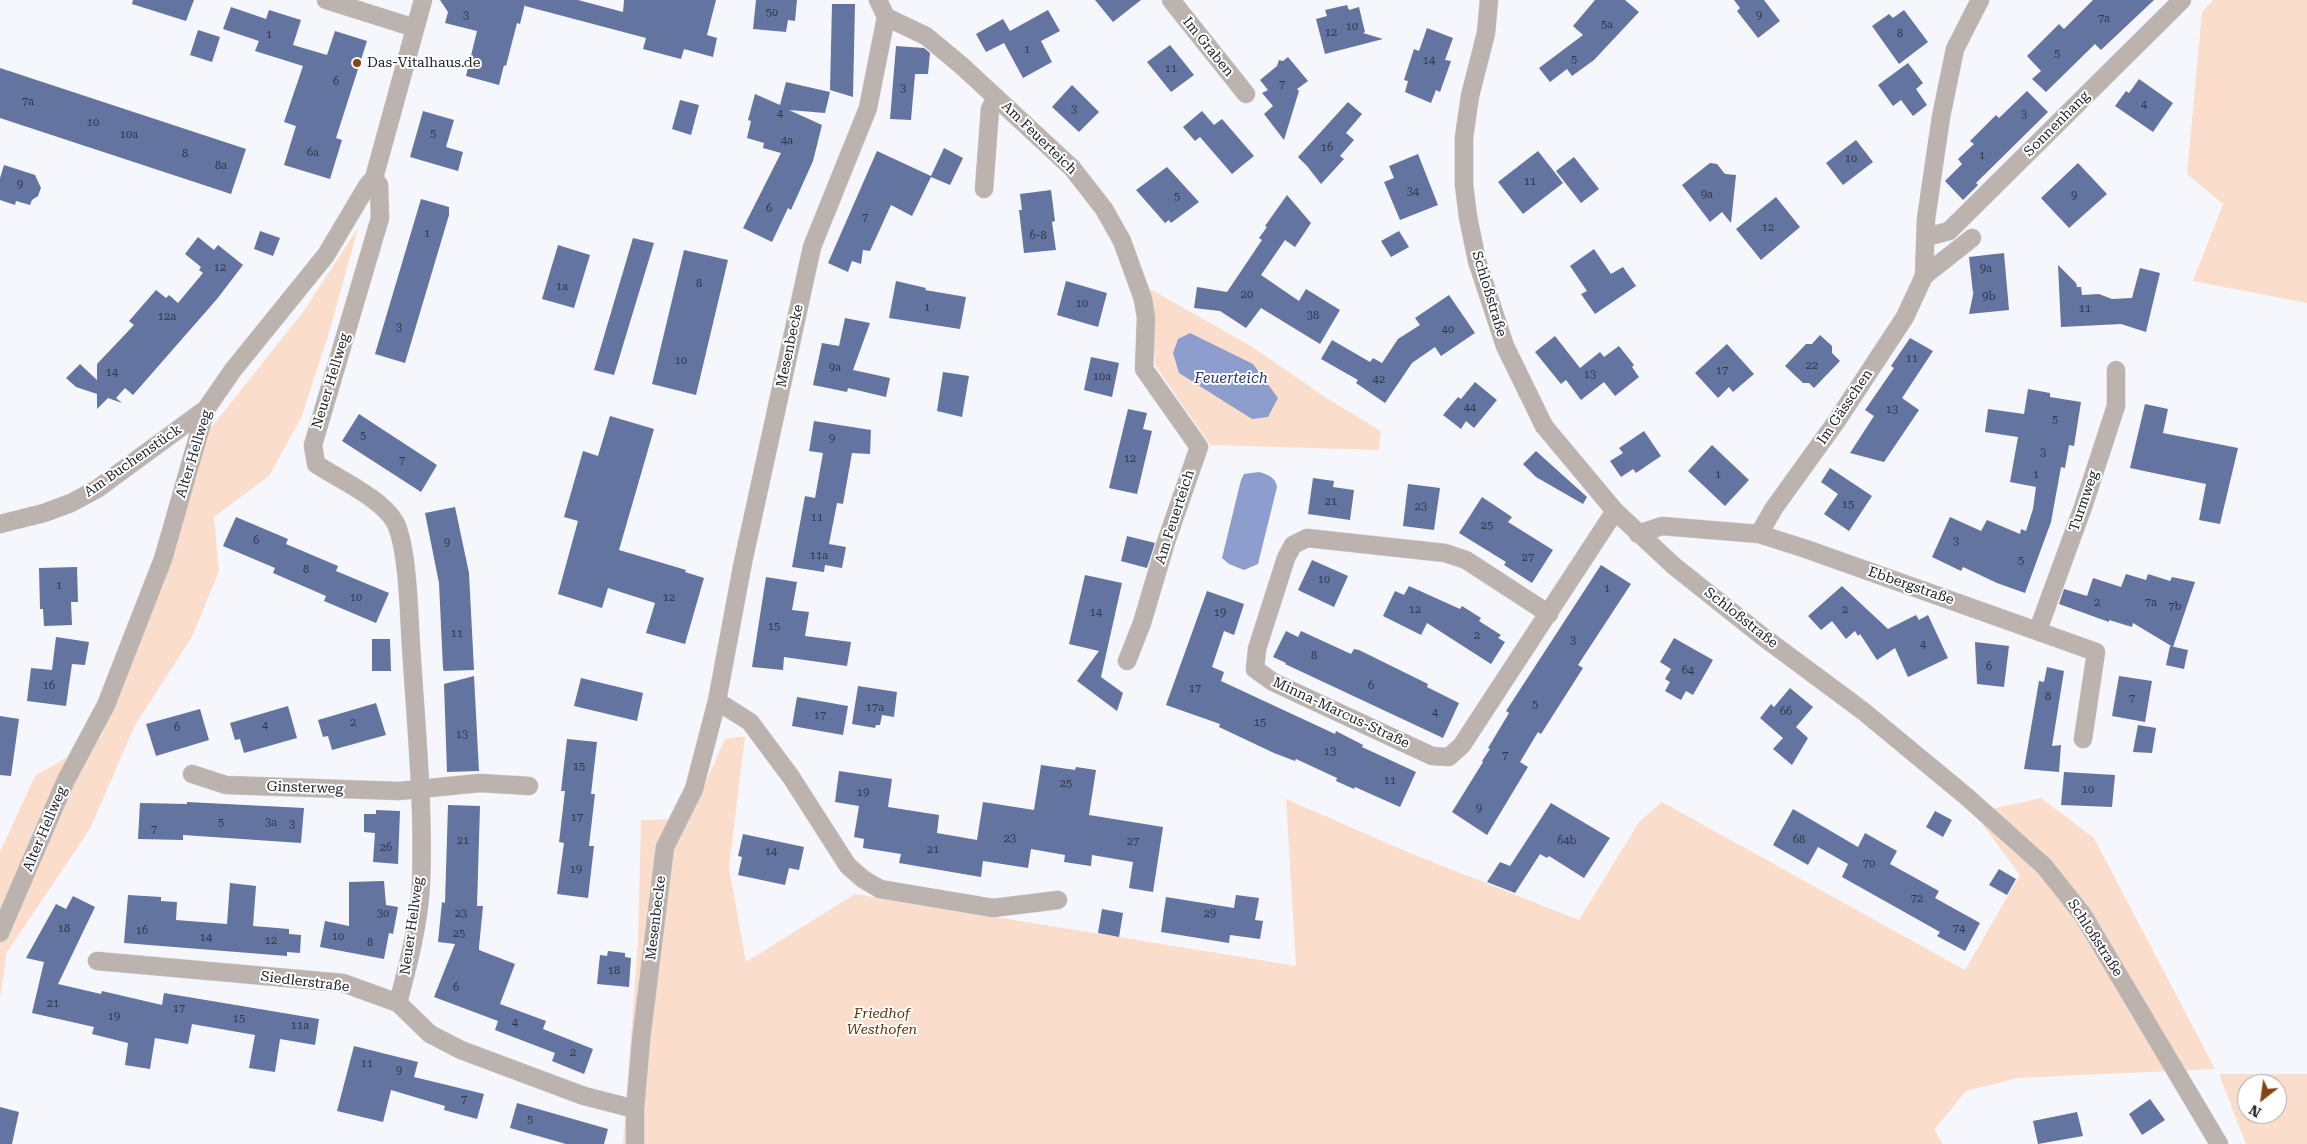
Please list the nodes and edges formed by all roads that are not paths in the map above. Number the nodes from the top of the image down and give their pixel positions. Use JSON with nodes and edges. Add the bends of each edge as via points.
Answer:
{"nodes":[{"id":1,"x":326,"y":0,"type":"edge"},
{"id":2,"x":423,"y":0,"type":"edge"},
{"id":3,"x":878,"y":0,"type":"edge"},
{"id":4,"x":1171,"y":0,"type":"edge"},
{"id":5,"x":1489,"y":0,"type":"edge"},
{"id":6,"x":1980,"y":0,"type":"edge"},
{"id":7,"x":2182,"y":0,"type":"edge"},
{"id":8,"x":886,"y":17,"type":"junction"},
{"id":9,"x":415,"y":28,"type":"junction"},
{"id":10,"x":1246,"y":94,"type":"dead end"},
{"id":11,"x":996,"y":97,"type":"junction"},
{"id":12,"x":374,"y":178,"type":"junction"},
{"id":13,"x":984,"y":189,"type":"dead end"},
{"id":14,"x":1926,"y":237,"type":"junction"},
{"id":15,"x":1972,"y":238,"type":"dead end"},
{"id":16,"x":1924,"y":276,"type":"junction"},
{"id":17,"x":2116,"y":370,"type":"dead end"},
{"id":18,"x":206,"y":409,"type":"junction"},
{"id":19,"x":1615,"y":511,"type":"junction"},
{"id":20,"x":0,"y":524,"type":"edge"},
{"id":21,"x":1638,"y":534,"type":"junction"},
{"id":22,"x":1758,"y":534,"type":"junction"},
{"id":23,"x":1549,"y":614,"type":"junction"},
{"id":24,"x":2038,"y":630,"type":"junction"},
{"id":25,"x":1127,"y":661,"type":"dead end"},
{"id":26,"x":717,"y":701,"type":"junction"},
{"id":27,"x":2082,"y":738,"type":"dead end"},
{"id":28,"x":192,"y":774,"type":"dead end"},
{"id":29,"x":529,"y":786,"type":"dead end"},
{"id":30,"x":419,"y":787,"type":"junction"},
{"id":31,"x":1058,"y":900,"type":"dead end"},
{"id":32,"x":0,"y":933,"type":"edge"},
{"id":33,"x":97,"y":961,"type":"dead end"},
{"id":34,"x":398,"y":1003,"type":"junction"},
{"id":35,"x":635,"y":1109,"type":"junction"},
{"id":36,"x":635,"y":1144,"type":"edge"},
{"id":37,"x":2218,"y":1144,"type":"edge"}],
"edges":[{"from":1,"to":9,"type":"street"},
{"from":2,"to":9,"type":"street","name":"Alter Hellweg"},
{"from":3,"to":8,"type":"street"},
{"from":4,"to":10,"type":"street","name":"Im Graben"},
{"from":5,"to":19,"type":"street","name":"Schloßstraße","via":[[1486,33],[1470,96],[1464,137],[1464,185],[1477,261],[1505,346],[1544,426]]},
{"from":6,"to":14,"type":"street","name":"Im Gässchen","via":[[1955,49],[1941,116]]},
{"from":7,"to":14,"type":"street","name":"Sonnenhang","via":[[1949,231]]},
{"from":8,"to":11,"type":"street","name":"Am Feuerteich","via":[[926,36]]},
{"from":8,"to":26,"type":"street","name":"Mesenbecke","via":[[868,108],[812,247]]},
{"from":9,"to":12,"type":"street","name":"Alter Hellweg"},
{"from":11,"to":13,"type":"street","via":[[990,109]]},
{"from":11,"to":25,"type":"street","name":"Am Feuerteich","via":[[1072,168],[1104,209],[1122,240],[1143,299],[1146,318],[1144,369],[1199,447]]},
{"from":12,"to":18,"type":"street","name":"Alter Hellweg","via":[[326,255],[233,370]]},
{"from":12,"to":30,"type":"street","name":"Neuer Hellweg","via":[[379,186],[380,218],[313,445],[316,464],[384,508],[395,524],[408,589]]},
{"from":14,"to":16,"type":"street","name":"Im Gässchen"},
{"from":15,"to":16,"type":"street","name":"Im Gässchen"},
{"from":16,"to":22,"type":"street","name":"Im Gässchen","via":[[1905,317]]},
{"from":17,"to":24,"type":"street","name":"Turmweg","via":[[2116,406]]},
{"from":18,"to":20,"type":"street","name":"Am Buchenstück","via":[[97,489],[44,513]]},
{"from":18,"to":32,"type":"street","name":"Alter Hellweg","via":[[163,559],[106,705],[66,780]]},
{"from":19,"to":21,"type":"street","name":"Schloßstraße"},
{"from":19,"to":23,"type":"street","name":"Minna-Marcus-Straße"},
{"from":21,"to":22,"type":"street","name":"Ebbergstraße","via":[[1662,526]]},
{"from":21,"to":37,"type":"street","name":"Schloßstraße","via":[[1755,630],[1863,711],[2044,866],[2083,915]]},
{"from":22,"to":24,"type":"street","name":"Ebbergstraße"},
{"from":23,"to":23,"type":"street","name":"Minna-Marcus-Straße","via":[[1462,745],[1449,758],[1432,756],[1273,682],[1255,669],[1257,649],[1286,558],[1293,545],[1307,538],[1445,553],[1466,560]]},
{"from":24,"to":27,"type":"street","name":"Ebbergstraße","via":[[2096,652]]},
{"from":26,"to":31,"type":"street","via":[[750,722],[791,777],[848,866],[880,889],[993,908]]},
{"from":26,"to":35,"type":"street","name":"Mesenbecke","via":[[694,789],[665,847]]},
{"from":28,"to":30,"type":"street","name":"Ginsterweg","via":[[226,785],[399,791]]},
{"from":29,"to":30,"type":"street","via":[[480,782]]},
{"from":30,"to":34,"type":"street","name":"Neuer Hellweg","via":[[420,886],[409,963]]},
{"from":33,"to":34,"type":"street","name":"Siedlerstraße","via":[[343,983]]},
{"from":34,"to":35,"type":"street","name":"Siedlerstraße","via":[[430,1034],[461,1050],[584,1096]]},
{"from":35,"to":36,"type":"street","name":"Mesenbecke"}]}
